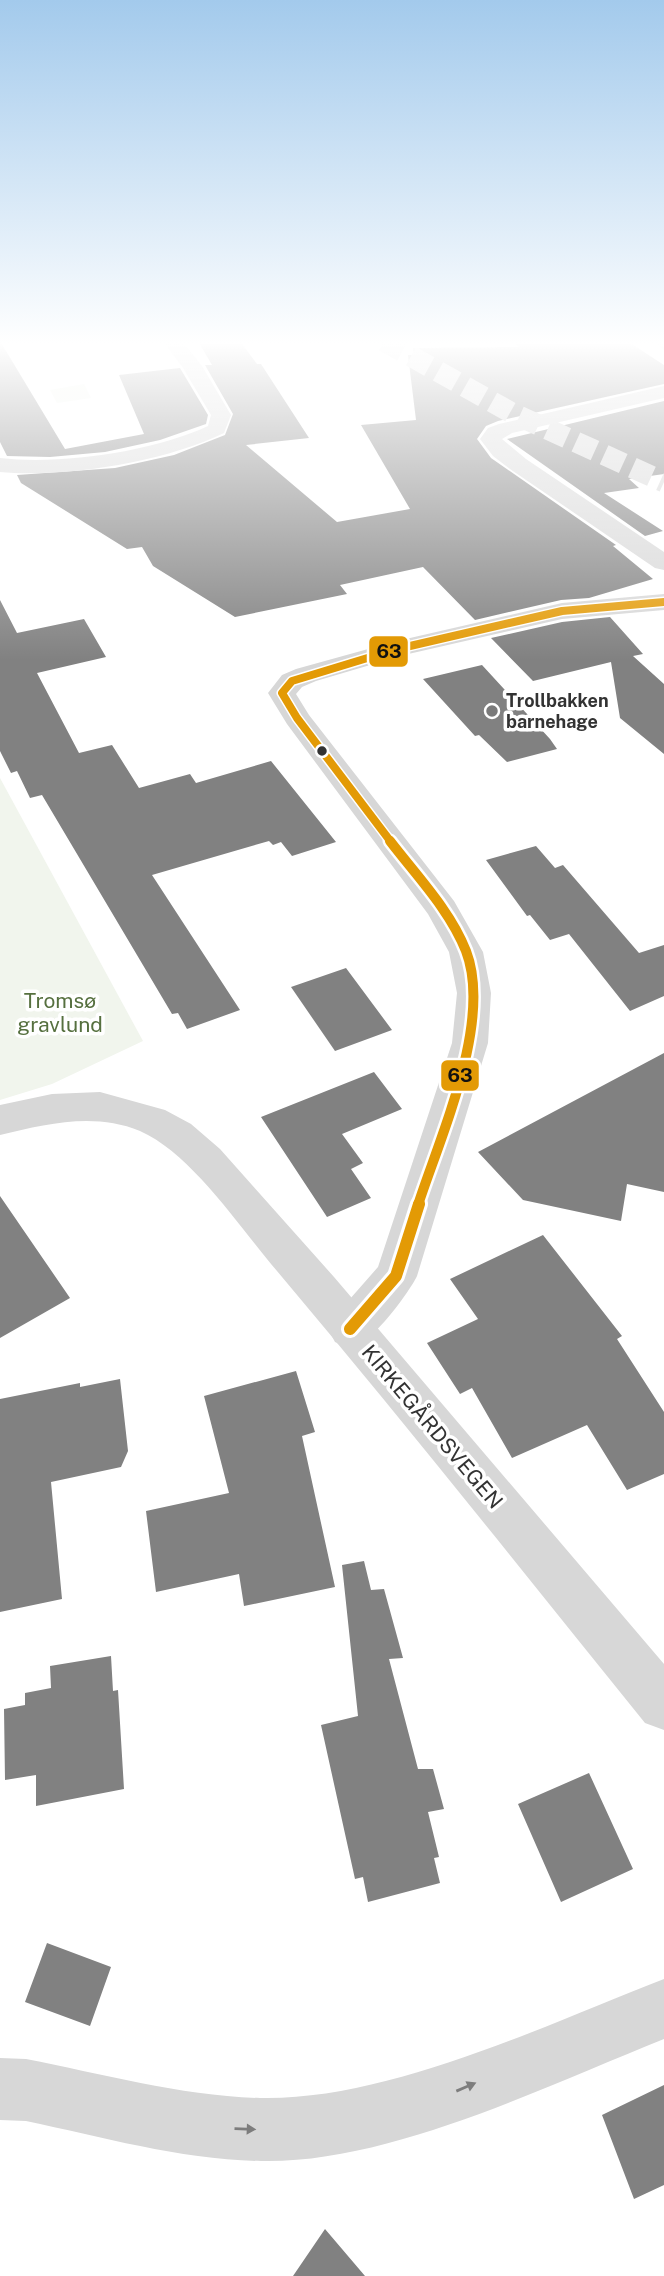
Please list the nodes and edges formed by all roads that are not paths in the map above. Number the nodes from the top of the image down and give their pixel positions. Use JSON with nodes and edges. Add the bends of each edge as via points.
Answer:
{"nodes":[{"id":1,"x":159,"y":447,"type":"edge"},
{"id":2,"x":498,"y":447,"type":"edge"},
{"id":3,"x":0,"y":465,"type":"edge"},
{"id":4,"x":664,"y":563,"type":"edge"},
{"id":5,"x":664,"y":602,"type":"edge"},
{"id":6,"x":0,"y":1120,"type":"edge"},
{"id":7,"x":350,"y":1329,"type":"junction"},
{"id":8,"x":664,"y":1704,"type":"edge"},
{"id":9,"x":664,"y":2009,"type":"edge"},
{"id":10,"x":0,"y":2089,"type":"edge"}],
"edges":[{"from":1,"to":3,"type":"street","via":[[78,462],[24,468]]},
{"from":2,"to":4,"type":"street"},
{"from":5,"to":7,"type":"street","via":[[562,611],[397,649],[306,675],[292,681],[282,693],[442,909],[466,952],[474,993],[470,1044],[396,1276]]},
{"from":6,"to":7,"type":"street","name":"KIRKEGÅRDSVEGEN","via":[[52,1108],[100,1106],[152,1121],[177,1135],[231,1188]]},
{"from":7,"to":8,"type":"street","name":"KIRKEGÅRDSVEGEN"},
{"from":10,"to":9,"type":"street","one_way":true,"via":[[26,2090],[216,2128],[327,2126],[445,2095]]}]}
